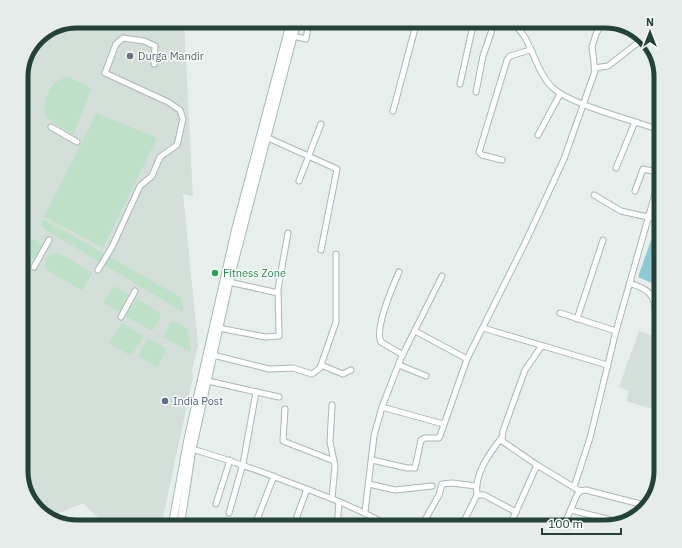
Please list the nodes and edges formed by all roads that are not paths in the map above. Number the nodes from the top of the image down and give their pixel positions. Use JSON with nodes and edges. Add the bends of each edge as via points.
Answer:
{"nodes":[{"id":1,"x":289,"y":28,"type":"edge"},
{"id":2,"x":295,"y":28,"type":"edge"},
{"id":3,"x":308,"y":28,"type":"edge"},
{"id":4,"x":415,"y":28,"type":"edge"},
{"id":5,"x":472,"y":28,"type":"edge"},
{"id":6,"x":493,"y":28,"type":"edge"},
{"id":7,"x":519,"y":28,"type":"edge"},
{"id":8,"x":599,"y":28,"type":"edge"},
{"id":9,"x":293,"y":36,"type":"junction"},
{"id":10,"x":630,"y":49,"type":"edge"},
{"id":11,"x":530,"y":50,"type":"junction"},
{"id":12,"x":154,"y":64,"type":"dead end"},
{"id":13,"x":594,"y":68,"type":"junction"},
{"id":14,"x":460,"y":84,"type":"dead end"},
{"id":15,"x":476,"y":92,"type":"dead end"},
{"id":16,"x":560,"y":94,"type":"junction"},
{"id":17,"x":582,"y":104,"type":"junction"},
{"id":18,"x":393,"y":111,"type":"dead end"},
{"id":19,"x":635,"y":122,"type":"junction"},
{"id":20,"x":322,"y":124,"type":"dead end"},
{"id":21,"x":51,"y":127,"type":"dead end"},
{"id":22,"x":654,"y":128,"type":"edge"},
{"id":23,"x":538,"y":135,"type":"dead end"},
{"id":24,"x":266,"y":138,"type":"junction"},
{"id":25,"x":77,"y":142,"type":"dead end"},
{"id":26,"x":309,"y":157,"type":"junction"},
{"id":27,"x":502,"y":160,"type":"dead end"},
{"id":28,"x":616,"y":168,"type":"dead end"},
{"id":29,"x":654,"y":171,"type":"edge"},
{"id":30,"x":299,"y":181,"type":"dead end"},
{"id":31,"x":635,"y":191,"type":"dead end"},
{"id":32,"x":594,"y":195,"type":"dead end"},
{"id":33,"x":654,"y":197,"type":"edge"},
{"id":34,"x":648,"y":217,"type":"junction"},
{"id":35,"x":654,"y":218,"type":"edge"},
{"id":36,"x":288,"y":233,"type":"dead end"},
{"id":37,"x":49,"y":240,"type":"dead end"},
{"id":38,"x":603,"y":240,"type":"dead end"},
{"id":39,"x":321,"y":250,"type":"dead end"},
{"id":40,"x":336,"y":254,"type":"dead end"},
{"id":41,"x":34,"y":267,"type":"dead end"},
{"id":42,"x":98,"y":270,"type":"dead end"},
{"id":43,"x":399,"y":272,"type":"dead end"},
{"id":44,"x":442,"y":276,"type":"dead end"},
{"id":45,"x":229,"y":282,"type":"junction"},
{"id":46,"x":630,"y":283,"type":"junction"},
{"id":47,"x":135,"y":291,"type":"dead end"},
{"id":48,"x":278,"y":293,"type":"junction"},
{"id":49,"x":654,"y":304,"type":"edge"},
{"id":50,"x":560,"y":313,"type":"dead end"},
{"id":51,"x":121,"y":317,"type":"dead end"},
{"id":52,"x":577,"y":318,"type":"junction"},
{"id":53,"x":219,"y":328,"type":"junction"},
{"id":54,"x":483,"y":328,"type":"junction"},
{"id":55,"x":415,"y":331,"type":"junction"},
{"id":56,"x":616,"y":331,"type":"junction"},
{"id":57,"x":541,"y":347,"type":"junction"},
{"id":58,"x":403,"y":354,"type":"junction"},
{"id":59,"x":213,"y":355,"type":"junction"},
{"id":60,"x":467,"y":359,"type":"junction"},
{"id":61,"x":399,"y":364,"type":"junction"},
{"id":62,"x":607,"y":365,"type":"junction"},
{"id":63,"x":321,"y":366,"type":"junction"},
{"id":64,"x":351,"y":370,"type":"dead end"},
{"id":65,"x":426,"y":376,"type":"dead end"},
{"id":66,"x":208,"y":381,"type":"junction"},
{"id":67,"x":256,"y":392,"type":"junction"},
{"id":68,"x":280,"y":397,"type":"dead end"},
{"id":69,"x":332,"y":405,"type":"dead end"},
{"id":70,"x":382,"y":407,"type":"junction"},
{"id":71,"x":285,"y":409,"type":"dead end"},
{"id":72,"x":443,"y":424,"type":"junction"},
{"id":73,"x":502,"y":437,"type":"junction"},
{"id":74,"x":189,"y":448,"type":"junction"},
{"id":75,"x":230,"y":460,"type":"junction"},
{"id":76,"x":372,"y":460,"type":"junction"},
{"id":77,"x":334,"y":462,"type":"junction"},
{"id":78,"x":243,"y":464,"type":"junction"},
{"id":79,"x":536,"y":465,"type":"junction"},
{"id":80,"x":274,"y":476,"type":"junction"},
{"id":81,"x":369,"y":484,"type":"junction"},
{"id":82,"x":432,"y":486,"type":"dead end"},
{"id":83,"x":476,"y":486,"type":"junction"},
{"id":84,"x":574,"y":487,"type":"junction"},
{"id":85,"x":307,"y":488,"type":"junction"},
{"id":86,"x":580,"y":491,"type":"junction"},
{"id":87,"x":477,"y":495,"type":"junction"},
{"id":88,"x":332,"y":498,"type":"junction"},
{"id":89,"x":339,"y":502,"type":"junction"},
{"id":90,"x":216,"y":504,"type":"dead end"},
{"id":91,"x":641,"y":504,"type":"edge"},
{"id":92,"x":571,"y":510,"type":"junction"},
{"id":93,"x":365,"y":512,"type":"junction"},
{"id":94,"x":516,"y":512,"type":"junction"},
{"id":95,"x":229,"y":513,"type":"dead end"},
{"id":96,"x":174,"y":520,"type":"edge"},
{"id":97,"x":181,"y":520,"type":"edge"},
{"id":98,"x":257,"y":520,"type":"edge"},
{"id":99,"x":296,"y":520,"type":"edge"},
{"id":100,"x":338,"y":520,"type":"edge"},
{"id":101,"x":379,"y":520,"type":"edge"},
{"id":102,"x":425,"y":520,"type":"edge"},
{"id":103,"x":464,"y":520,"type":"edge"},
{"id":104,"x":512,"y":520,"type":"edge"},
{"id":105,"x":566,"y":520,"type":"edge"},
{"id":106,"x":604,"y":520,"type":"edge"}],
"edges":[{"from":1,"to":74,"type":"main road","via":[[234,232]]},
{"from":2,"to":9,"type":"main road"},
{"from":3,"to":9,"type":"street","via":[[306,39]]},
{"from":4,"to":18,"type":"street"},
{"from":5,"to":14,"type":"street"},
{"from":6,"to":15,"type":"street"},
{"from":7,"to":11,"type":"street"},
{"from":8,"to":13,"type":"street","via":[[592,47]]},
{"from":9,"to":24,"type":"main road"},
{"from":10,"to":13,"type":"street","via":[[608,66]]},
{"from":11,"to":16,"type":"street","via":[[548,83]]},
{"from":11,"to":27,"type":"street","via":[[510,56],[507,60],[479,152]]},
{"from":12,"to":42,"type":"street","via":[[155,46],[123,38],[116,44],[106,73],[168,102],[180,110],[183,119],[176,146],[160,157],[152,176],[140,186],[112,247]]},
{"from":13,"to":17,"type":"street"},
{"from":16,"to":17,"type":"street"},
{"from":16,"to":23,"type":"street"},
{"from":17,"to":19,"type":"street"},
{"from":17,"to":54,"type":"street","via":[[564,159]]},
{"from":19,"to":22,"type":"street"},
{"from":19,"to":28,"type":"street"},
{"from":20,"to":26,"type":"street"},
{"from":21,"to":25,"type":"street"},
{"from":24,"to":26,"type":"street"},
{"from":24,"to":45,"type":"main road"},
{"from":26,"to":30,"type":"street"},
{"from":26,"to":39,"type":"street","via":[[337,169]]},
{"from":29,"to":31,"type":"street","via":[[642,169]]},
{"from":32,"to":34,"type":"street","via":[[622,211]]},
{"from":33,"to":34,"type":"street"},
{"from":34,"to":35,"type":"street"},
{"from":34,"to":46,"type":"street"},
{"from":36,"to":48,"type":"street"},
{"from":37,"to":41,"type":"street"},
{"from":38,"to":52,"type":"street"},
{"from":40,"to":63,"type":"street","via":[[336,322]]},
{"from":43,"to":58,"type":"street","via":[[382,318],[379,339]]},
{"from":44,"to":55,"type":"street"},
{"from":45,"to":48,"type":"street"},
{"from":45,"to":53,"type":"main road"},
{"from":46,"to":49,"type":"street","via":[[649,292]]},
{"from":46,"to":56,"type":"street"},
{"from":47,"to":51,"type":"street"},
{"from":48,"to":53,"type":"street","via":[[279,336],[265,337]]},
{"from":50,"to":52,"type":"street"},
{"from":52,"to":56,"type":"street"},
{"from":53,"to":59,"type":"main road"},
{"from":54,"to":57,"type":"street"},
{"from":54,"to":60,"type":"street"},
{"from":55,"to":58,"type":"street"},
{"from":55,"to":60,"type":"street"},
{"from":56,"to":62,"type":"street"},
{"from":57,"to":62,"type":"street"},
{"from":57,"to":73,"type":"street","via":[[525,370]]},
{"from":58,"to":61,"type":"street"},
{"from":59,"to":63,"type":"street","via":[[269,369],[288,368],[312,374]]},
{"from":59,"to":66,"type":"main road"},
{"from":60,"to":72,"type":"street"},
{"from":61,"to":65,"type":"street"},
{"from":61,"to":70,"type":"street"},
{"from":62,"to":84,"type":"street","via":[[590,438]]},
{"from":63,"to":64,"type":"street","via":[[343,374]]},
{"from":66,"to":67,"type":"street"},
{"from":66,"to":74,"type":"main road"},
{"from":67,"to":68,"type":"street"},
{"from":67,"to":78,"type":"street"},
{"from":69,"to":77,"type":"street","via":[[330,442]]},
{"from":70,"to":72,"type":"street"},
{"from":70,"to":76,"type":"street","via":[[374,436]]},
{"from":71,"to":77,"type":"street","via":[[283,442]]},
{"from":72,"to":76,"type":"street","via":[[439,438],[421,440],[414,468]]},
{"from":73,"to":79,"type":"street","via":[[505,444]]},
{"from":73,"to":83,"type":"street","via":[[486,460]]},
{"from":74,"to":75,"type":"street"},
{"from":74,"to":96,"type":"main road"},
{"from":74,"to":97,"type":"main road"},
{"from":75,"to":78,"type":"street"},
{"from":75,"to":90,"type":"street"},
{"from":76,"to":81,"type":"street"},
{"from":77,"to":88,"type":"street"},
{"from":78,"to":80,"type":"street"},
{"from":78,"to":95,"type":"street"},
{"from":79,"to":84,"type":"street"},
{"from":79,"to":94,"type":"street"},
{"from":80,"to":85,"type":"street"},
{"from":80,"to":98,"type":"street"},
{"from":81,"to":82,"type":"street","via":[[395,490]]},
{"from":81,"to":93,"type":"street"},
{"from":83,"to":87,"type":"street"},
{"from":83,"to":102,"type":"street","via":[[442,484],[439,495]]},
{"from":84,"to":86,"type":"street"},
{"from":85,"to":88,"type":"street"},
{"from":85,"to":99,"type":"street"},
{"from":86,"to":91,"type":"street","via":[[586,490]]},
{"from":86,"to":92,"type":"street"},
{"from":87,"to":94,"type":"street","via":[[484,495]]},
{"from":87,"to":103,"type":"street"},
{"from":88,"to":89,"type":"street"},
{"from":89,"to":93,"type":"street"},
{"from":89,"to":100,"type":"street"},
{"from":92,"to":105,"type":"street"},
{"from":92,"to":106,"type":"street"},
{"from":93,"to":101,"type":"street"},
{"from":94,"to":104,"type":"street"}]}
